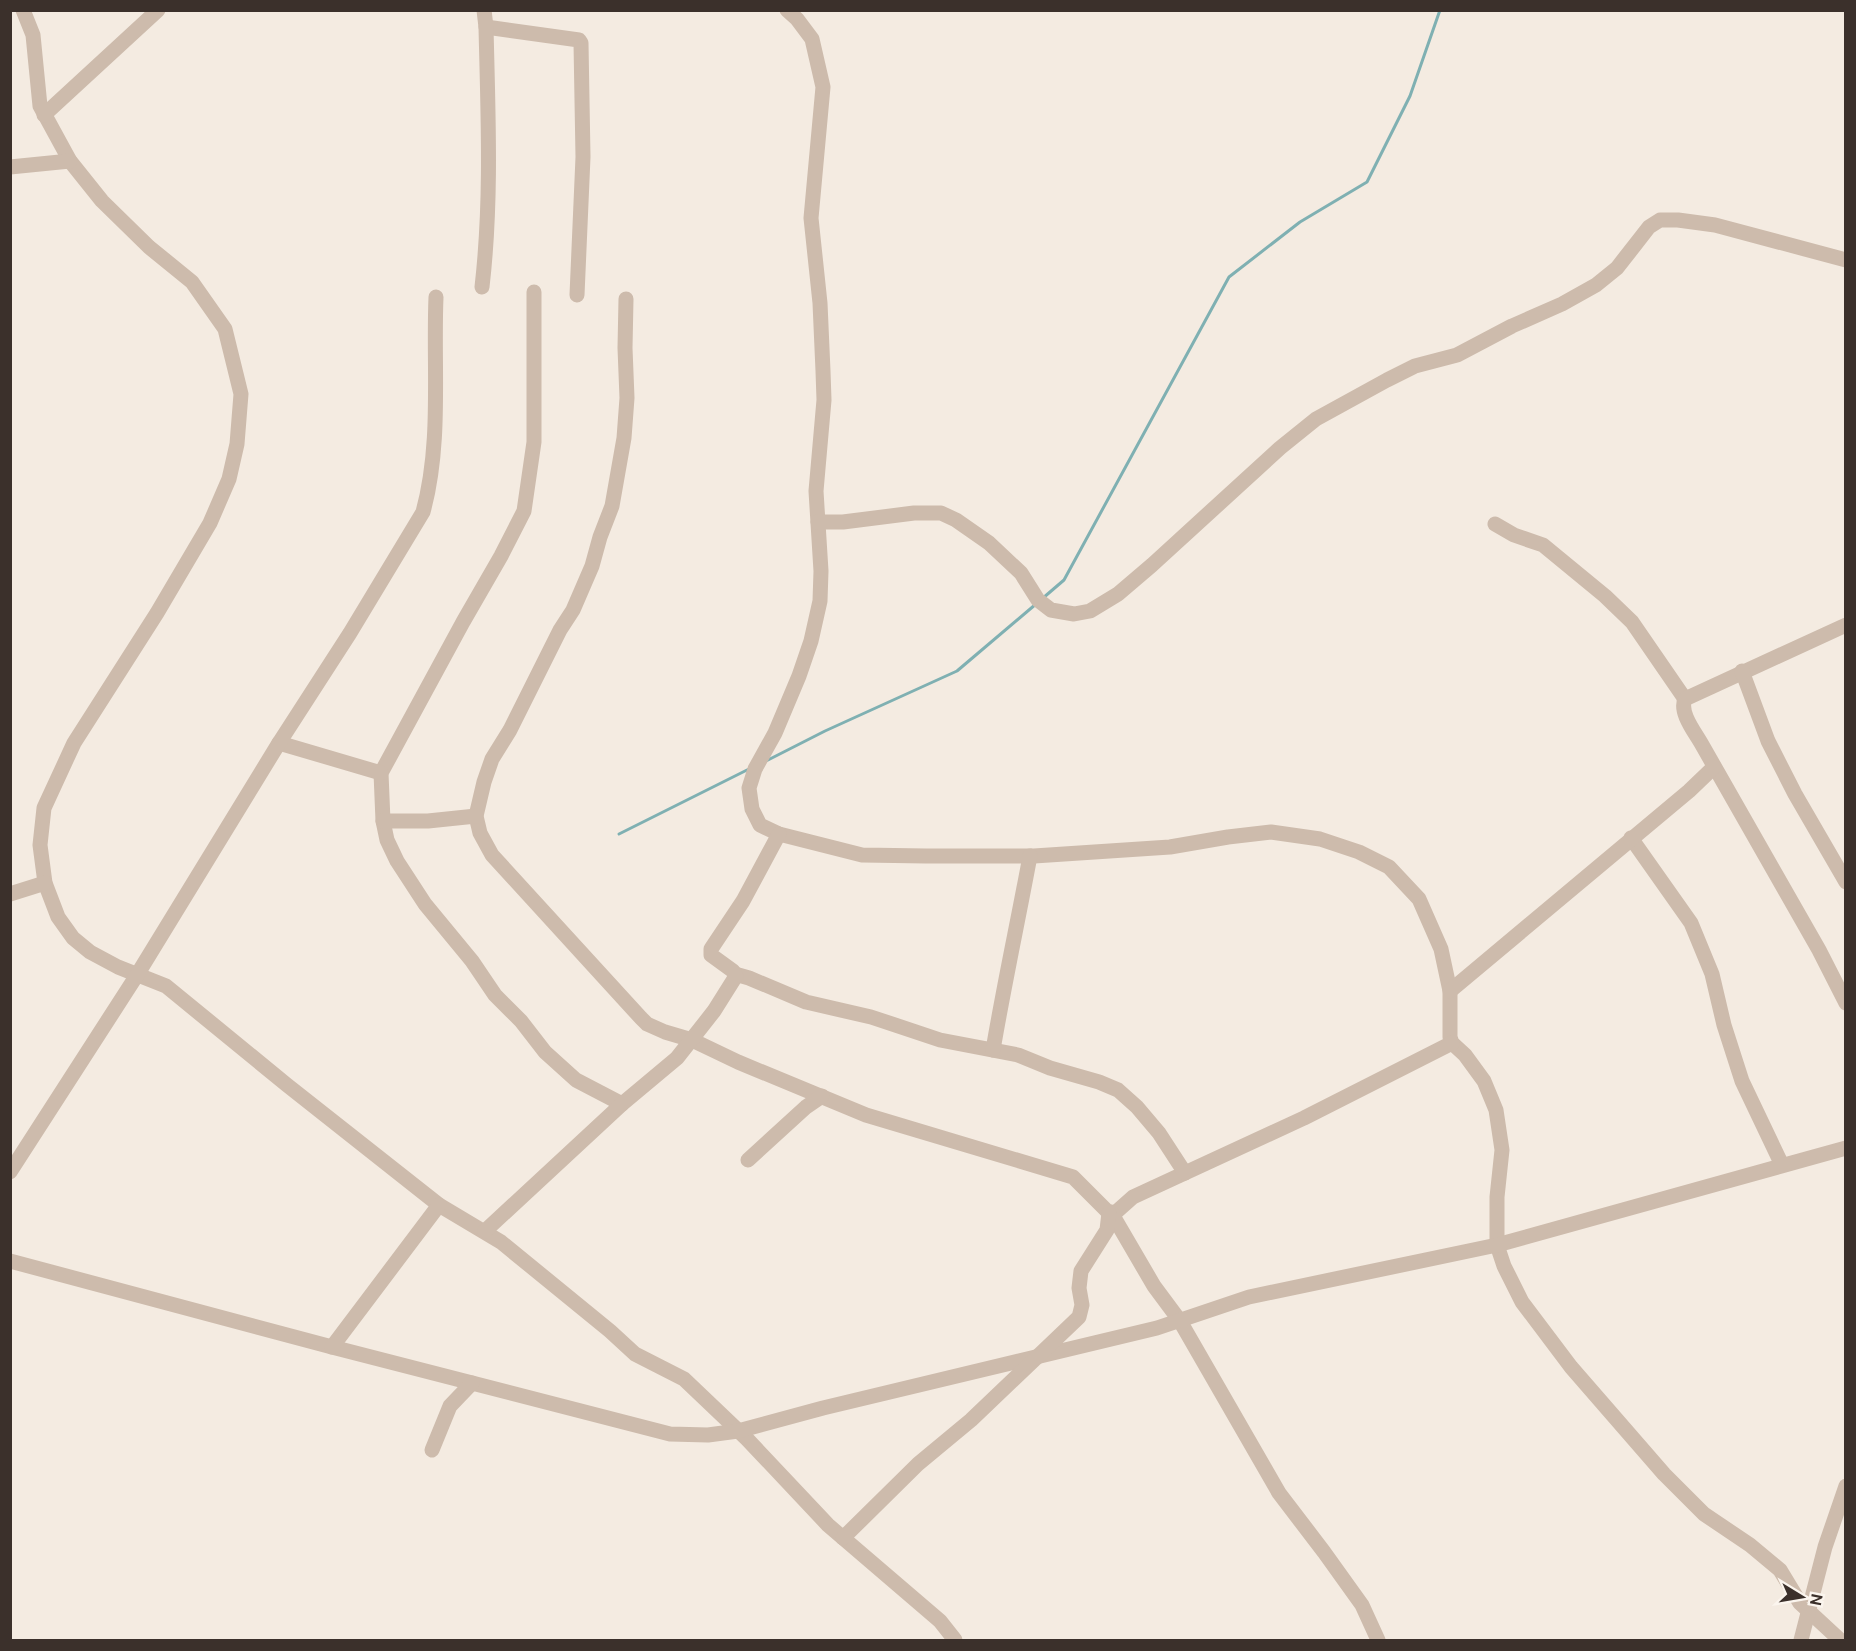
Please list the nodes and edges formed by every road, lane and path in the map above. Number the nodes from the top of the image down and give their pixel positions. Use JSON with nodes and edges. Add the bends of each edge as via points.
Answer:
{"nodes":[{"id":1,"x":23,"y":10,"type":"edge"},
{"id":2,"x":158,"y":10,"type":"edge"},
{"id":3,"x":484,"y":10,"type":"edge"},
{"id":4,"x":787,"y":10,"type":"edge"},
{"id":5,"x":486,"y":27,"type":"junction"},
{"id":6,"x":44,"y":115,"type":"junction"},
{"id":7,"x":70,"y":161,"type":"junction"},
{"id":8,"x":10,"y":167,"type":"edge"},
{"id":9,"x":1845,"y":260,"type":"edge"},
{"id":10,"x":482,"y":287,"type":"dead end"},
{"id":11,"x":534,"y":292,"type":"dead end"},
{"id":12,"x":576,"y":295,"type":"dead end"},
{"id":13,"x":436,"y":297,"type":"dead end"},
{"id":14,"x":626,"y":299,"type":"dead end"},
{"id":15,"x":818,"y":522,"type":"junction"},
{"id":16,"x":1495,"y":524,"type":"dead end"},
{"id":17,"x":1845,"y":625,"type":"edge"},
{"id":18,"x":1742,"y":672,"type":"junction"},
{"id":19,"x":1685,"y":699,"type":"junction"},
{"id":20,"x":279,"y":743,"type":"junction"},
{"id":21,"x":1714,"y":767,"type":"junction"},
{"id":22,"x":381,"y":773,"type":"junction"},
{"id":23,"x":476,"y":816,"type":"junction"},
{"id":24,"x":382,"y":821,"type":"junction"},
{"id":25,"x":779,"y":834,"type":"junction"},
{"id":26,"x":1631,"y":838,"type":"junction"},
{"id":27,"x":1030,"y":856,"type":"junction"},
{"id":28,"x":1845,"y":882,"type":"edge"},
{"id":29,"x":45,"y":883,"type":"junction"},
{"id":30,"x":10,"y":894,"type":"edge"},
{"id":31,"x":735,"y":974,"type":"junction"},
{"id":32,"x":137,"y":975,"type":"junction"},
{"id":33,"x":1450,"y":991,"type":"junction"},
{"id":34,"x":1845,"y":1003,"type":"edge"},
{"id":35,"x":692,"y":1040,"type":"junction"},
{"id":36,"x":1452,"y":1043,"type":"junction"},
{"id":37,"x":993,"y":1050,"type":"junction"},
{"id":38,"x":822,"y":1096,"type":"junction"},
{"id":39,"x":622,"y":1104,"type":"junction"},
{"id":40,"x":1845,"y":1148,"type":"edge"},
{"id":41,"x":748,"y":1160,"type":"dead end"},
{"id":42,"x":1782,"y":1165,"type":"junction"},
{"id":43,"x":10,"y":1172,"type":"edge"},
{"id":44,"x":1185,"y":1173,"type":"junction"},
{"id":45,"x":439,"y":1204,"type":"junction"},
{"id":46,"x":1111,"y":1213,"type":"junction"},
{"id":47,"x":485,"y":1231,"type":"junction"},
{"id":48,"x":1497,"y":1245,"type":"junction"},
{"id":49,"x":10,"y":1261,"type":"edge"},
{"id":50,"x":1180,"y":1320,"type":"junction"},
{"id":51,"x":332,"y":1347,"type":"junction"},
{"id":52,"x":1036,"y":1357,"type":"junction"},
{"id":53,"x":472,"y":1383,"type":"junction"},
{"id":54,"x":738,"y":1431,"type":"junction"},
{"id":55,"x":432,"y":1450,"type":"dead end"},
{"id":56,"x":1845,"y":1486,"type":"edge"},
{"id":57,"x":843,"y":1538,"type":"junction"},
{"id":58,"x":1807,"y":1611,"type":"junction"},
{"id":59,"x":955,"y":1641,"type":"edge"},
{"id":60,"x":1378,"y":1641,"type":"edge"},
{"id":61,"x":1801,"y":1641,"type":"edge"},
{"id":62,"x":1840,"y":1641,"type":"edge"}],
"edges":[{"from":1,"to":6,"type":"street","via":[[33,35]]},
{"from":2,"to":6,"type":"street"},
{"from":3,"to":5,"type":"street"},
{"from":4,"to":15,"type":"street","via":[[812,39],[823,87],[811,218],[820,303],[823,390],[816,491]]},
{"from":5,"to":10,"type":"street","via":[[489,172]]},
{"from":5,"to":12,"type":"street","via":[[581,43],[583,157]]},
{"from":6,"to":7,"type":"street"},
{"from":7,"to":8,"type":"street"},
{"from":7,"to":29,"type":"street","via":[[102,201],[192,282],[225,329],[241,394],[237,444],[229,479],[210,523],[74,743],[44,808],[40,845]]},
{"from":9,"to":15,"type":"street","via":[[1715,225],[1660,220],[1649,227],[1617,268],[1596,285],[1457,355],[1416,366],[1316,419],[1118,594],[1090,611],[1074,614],[1051,610],[1038,600],[1021,573],[989,543],[941,513]]},
{"from":11,"to":22,"type":"street","via":[[534,442],[524,511]]},
{"from":13,"to":20,"type":"street","via":[[434,430],[423,512]]},
{"from":14,"to":23,"type":"street","via":[[627,398],[612,506],[573,610],[492,759]]},
{"from":15,"to":25,"type":"street","via":[[820,601],[811,640],[749,788],[752,809],[760,825]]},
{"from":16,"to":19,"type":"street","via":[[1543,546],[1605,596],[1632,622]]},
{"from":17,"to":18,"type":"street"},
{"from":18,"to":19,"type":"street"},
{"from":18,"to":28,"type":"street","via":[[1768,741]]},
{"from":19,"to":21,"type":"street","via":[[1683,710]]},
{"from":20,"to":22,"type":"street"},
{"from":20,"to":32,"type":"street"},
{"from":21,"to":26,"type":"street"},
{"from":21,"to":34,"type":"street"},
{"from":22,"to":24,"type":"street"},
{"from":23,"to":24,"type":"street"},
{"from":23,"to":35,"type":"street","via":[[492,855],[632,1010],[647,1024]]},
{"from":24,"to":39,"type":"street","via":[[397,861],[425,904],[495,994],[545,1052],[576,1080]]},
{"from":25,"to":27,"type":"street","via":[[862,855]]},
{"from":25,"to":31,"type":"street","via":[[743,901],[711,949],[711,956]]},
{"from":26,"to":33,"type":"street"},
{"from":26,"to":42,"type":"street","via":[[1691,923],[1712,974],[1742,1081]]},
{"from":27,"to":33,"type":"street","via":[[1170,847],[1271,832],[1320,839],[1389,867],[1419,899],[1442,949]]},
{"from":27,"to":37,"type":"street"},
{"from":29,"to":30,"type":"street"},
{"from":29,"to":32,"type":"street","via":[[58,917],[73,938],[90,952]]},
{"from":31,"to":35,"type":"street"},
{"from":31,"to":37,"type":"street","via":[[806,1002],[871,1017],[940,1040]]},
{"from":32,"to":43,"type":"street"},
{"from":32,"to":45,"type":"street","via":[[166,986]]},
{"from":33,"to":36,"type":"street"},
{"from":35,"to":38,"type":"street"},
{"from":35,"to":39,"type":"street","via":[[677,1058]]},
{"from":36,"to":44,"type":"street","via":[[1365,1089]]},
{"from":36,"to":48,"type":"street","via":[[1484,1081],[1496,1110],[1502,1150]]},
{"from":37,"to":44,"type":"street","via":[[1118,1090],[1159,1133]]},
{"from":38,"to":41,"type":"street"},
{"from":38,"to":46,"type":"street","via":[[910,1130],[1073,1177]]},
{"from":39,"to":47,"type":"street"},
{"from":40,"to":42,"type":"street"},
{"from":42,"to":48,"type":"street"},
{"from":44,"to":46,"type":"street","via":[[1133,1197]]},
{"from":45,"to":47,"type":"street"},
{"from":45,"to":51,"type":"street"},
{"from":46,"to":50,"type":"street"},
{"from":46,"to":52,"type":"street","via":[[1107,1230],[1081,1271],[1079,1317]]},
{"from":47,"to":54,"type":"street","via":[[635,1354],[684,1379]]},
{"from":48,"to":50,"type":"street","via":[[1249,1298]]},
{"from":48,"to":58,"type":"street","via":[[1522,1302],[1605,1408],[1704,1514],[1780,1570]]},
{"from":49,"to":51,"type":"street"},
{"from":50,"to":52,"type":"street"},
{"from":50,"to":60,"type":"street","via":[[1279,1493],[1362,1605]]},
{"from":51,"to":53,"type":"street"},
{"from":52,"to":54,"type":"street"},
{"from":52,"to":57,"type":"street"},
{"from":53,"to":54,"type":"street","via":[[670,1434]]},
{"from":53,"to":55,"type":"street","via":[[450,1406]]},
{"from":54,"to":57,"type":"street"},
{"from":56,"to":58,"type":"street"},
{"from":57,"to":59,"type":"street","via":[[940,1622]]},
{"from":58,"to":61,"type":"street"},
{"from":58,"to":62,"type":"street"}]}
